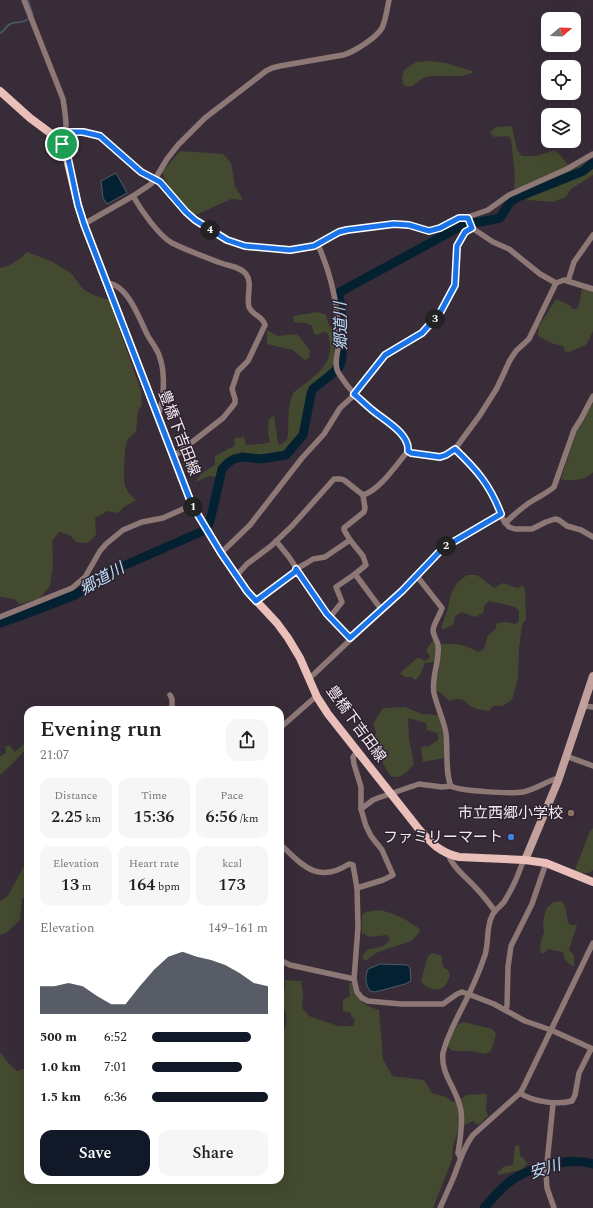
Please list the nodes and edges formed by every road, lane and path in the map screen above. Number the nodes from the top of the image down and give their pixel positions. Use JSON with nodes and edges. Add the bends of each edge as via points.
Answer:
{"nodes":[{"id":1,"x":24,"y":0,"type":"edge"},
{"id":2,"x":389,"y":0,"type":"edge"},
{"id":3,"x":0,"y":91,"type":"edge"},
{"id":4,"x":66,"y":132,"type":"junction"},
{"id":5,"x":62,"y":144,"type":"junction"},
{"id":6,"x":593,"y":154,"type":"edge"},
{"id":7,"x":155,"y":179,"type":"junction"},
{"id":8,"x":133,"y":196,"type":"junction"},
{"id":9,"x":470,"y":223,"type":"junction"},
{"id":10,"x":84,"y":224,"type":"junction"},
{"id":11,"x":593,"y":235,"type":"edge"},
{"id":12,"x":318,"y":244,"type":"junction"},
{"id":13,"x":568,"y":281,"type":"junction"},
{"id":14,"x":106,"y":283,"type":"junction"},
{"id":15,"x":556,"y":283,"type":"junction"},
{"id":16,"x":593,"y":289,"type":"edge"},
{"id":17,"x":354,"y":394,"type":"junction"},
{"id":18,"x":593,"y":396,"type":"edge"},
{"id":19,"x":157,"y":416,"type":"junction"},
{"id":20,"x":455,"y":449,"type":"junction"},
{"id":21,"x":408,"y":451,"type":"junction"},
{"id":22,"x":173,"y":457,"type":"junction"},
{"id":23,"x":363,"y":495,"type":"junction"},
{"id":24,"x":192,"y":505,"type":"junction"},
{"id":25,"x":501,"y":514,"type":"junction"},
{"id":26,"x":505,"y":523,"type":"junction"},
{"id":27,"x":593,"y":537,"type":"edge"},
{"id":28,"x":350,"y":540,"type":"junction"},
{"id":29,"x":276,"y":541,"type":"junction"},
{"id":30,"x":221,"y":553,"type":"junction"},
{"id":31,"x":296,"y":569,"type":"junction"},
{"id":32,"x":355,"y":574,"type":"junction"},
{"id":33,"x":236,"y":576,"type":"junction"},
{"id":34,"x":416,"y":576,"type":"junction"},
{"id":35,"x":256,"y":601,"type":"junction"},
{"id":36,"x":382,"y":609,"type":"junction"},
{"id":37,"x":0,"y":617,"type":"edge"},
{"id":38,"x":330,"y":618,"type":"junction"},
{"id":39,"x":350,"y":638,"type":"junction"},
{"id":40,"x":593,"y":676,"type":"edge"},
{"id":41,"x":308,"y":677,"type":"junction"},
{"id":42,"x":170,"y":695,"type":"dead end"},
{"id":43,"x":317,"y":697,"type":"junction"},
{"id":44,"x":172,"y":706,"type":"edge"},
{"id":45,"x":584,"y":706,"type":"junction"},
{"id":46,"x":593,"y":707,"type":"edge"},
{"id":47,"x":284,"y":724,"type":"edge"},
{"id":48,"x":358,"y":752,"type":"junction"},
{"id":49,"x":566,"y":756,"type":"junction"},
{"id":50,"x":593,"y":766,"type":"edge"},
{"id":51,"x":558,"y":781,"type":"junction"},
{"id":52,"x":451,"y":786,"type":"junction"},
{"id":53,"x":390,"y":794,"type":"junction"},
{"id":54,"x":361,"y":809,"type":"junction"},
{"id":55,"x":284,"y":847,"type":"edge"},
{"id":56,"x":449,"y":855,"type":"junction"},
{"id":57,"x":525,"y":860,"type":"junction"},
{"id":58,"x":546,"y":863,"type":"junction"},
{"id":59,"x":593,"y":882,"type":"edge"},
{"id":60,"x":357,"y":888,"type":"junction"},
{"id":61,"x":495,"y":911,"type":"junction"},
{"id":62,"x":593,"y":943,"type":"edge"},
{"id":63,"x":284,"y":962,"type":"edge"},
{"id":64,"x":354,"y":979,"type":"junction"},
{"id":65,"x":468,"y":994,"type":"junction"},
{"id":66,"x":505,"y":1010,"type":"junction"},
{"id":67,"x":551,"y":1030,"type":"junction"},
{"id":68,"x":592,"y":1049,"type":"edge"},
{"id":69,"x":520,"y":1093,"type":"junction"},
{"id":70,"x":552,"y":1104,"type":"junction"},
{"id":71,"x":460,"y":1157,"type":"junction"},
{"id":72,"x":440,"y":1208,"type":"edge"},
{"id":73,"x":554,"y":1208,"type":"edge"}],
"edges":[{"from":1,"to":4,"type":"street","via":[[63,99]]},
{"from":2,"to":7,"type":"street","via":[[384,23],[376,34],[352,52],[266,71],[205,118],[178,145]]},
{"from":3,"to":5,"type":"main road","name":"豊橋下吉田線"},
{"from":4,"to":5,"type":"street"},
{"from":4,"to":7,"type":"street","via":[[100,136],[141,172]]},
{"from":5,"to":10,"type":"main road","name":"豊橋下吉田線","via":[[68,158]]},
{"from":6,"to":9,"type":"street","via":[[509,195]]},
{"from":7,"to":8,"type":"street"},
{"from":7,"to":12,"type":"street","via":[[195,220],[237,244],[290,250]]},
{"from":8,"to":10,"type":"street"},
{"from":8,"to":22,"type":"street","via":[[153,225],[171,242],[246,272],[250,282],[249,307],[265,325],[248,361],[238,371],[232,389],[235,403],[223,418]]},
{"from":9,"to":12,"type":"street","via":[[459,218],[429,231],[394,224],[347,230]]},
{"from":9,"to":15,"type":"street"},
{"from":9,"to":17,"type":"street","via":[[457,246],[455,285],[440,313],[422,333],[385,355]]},
{"from":10,"to":14,"type":"main road","name":"豊橋下吉田線"},
{"from":11,"to":13,"type":"street","via":[[574,262]]},
{"from":12,"to":17,"type":"street","via":[[335,294],[337,369]]},
{"from":13,"to":15,"type":"street"},
{"from":13,"to":16,"type":"street"},
{"from":14,"to":19,"type":"main road","name":"豊橋下吉田線"},
{"from":14,"to":19,"type":"street","via":[[117,286],[136,309],[160,356],[163,384]]},
{"from":15,"to":20,"type":"street","via":[[529,339],[516,351],[497,388]]},
{"from":17,"to":21,"type":"street","via":[[403,436]]},
{"from":17,"to":30,"type":"street","via":[[340,408],[324,434],[302,458],[250,526]]},
{"from":18,"to":26,"type":"street","via":[[574,430],[554,487]]},
{"from":19,"to":22,"type":"main road","name":"豊橋下吉田線"},
{"from":20,"to":21,"type":"street","via":[[440,457]]},
{"from":20,"to":25,"type":"street","via":[[483,479],[494,495]]},
{"from":21,"to":23,"type":"street","via":[[375,488]]},
{"from":22,"to":24,"type":"main road","name":"豊橋下吉田線"},
{"from":23,"to":28,"type":"street","via":[[364,512],[344,528]]},
{"from":23,"to":29,"type":"street","via":[[344,480],[334,479]]},
{"from":24,"to":30,"type":"main road","name":"豊橋下吉田線"},
{"from":24,"to":37,"type":"street","via":[[163,518],[142,522],[123,530],[103,548],[86,577],[72,588]]},
{"from":25,"to":26,"type":"street"},
{"from":25,"to":34,"type":"street","via":[[450,543]]},
{"from":26,"to":27,"type":"street","via":[[515,529],[532,529],[550,520],[560,520],[567,526]]},
{"from":28,"to":31,"type":"street","via":[[325,557],[313,559]]},
{"from":28,"to":32,"type":"street","via":[[363,556],[366,565]]},
{"from":29,"to":31,"type":"street"},
{"from":29,"to":33,"type":"street"},
{"from":30,"to":33,"type":"main road","name":"豊橋下吉田線"},
{"from":31,"to":35,"type":"street"},
{"from":31,"to":38,"type":"street"},
{"from":32,"to":36,"type":"street"},
{"from":32,"to":38,"type":"street","via":[[336,587],[342,602]]},
{"from":33,"to":35,"type":"main road","name":"豊橋下吉田線"},
{"from":34,"to":36,"type":"street"},
{"from":34,"to":52,"type":"street","via":[[442,608],[433,629],[438,645],[433,682],[435,698],[446,733]]},
{"from":35,"to":41,"type":"main road","name":"豊橋下吉田線","via":[[288,638]]},
{"from":36,"to":39,"type":"street"},
{"from":38,"to":39,"type":"street"},
{"from":39,"to":41,"type":"street"},
{"from":40,"to":45,"type":"street"},
{"from":41,"to":43,"type":"main road","name":"豊橋下吉田線"},
{"from":42,"to":44,"type":"street"},
{"from":43,"to":47,"type":"street"},
{"from":43,"to":48,"type":"main road","name":"豊橋下吉田線"},
{"from":45,"to":46,"type":"street"},
{"from":45,"to":49,"type":"street"},
{"from":48,"to":53,"type":"main road","name":"豊橋下吉田線"},
{"from":48,"to":54,"type":"street","via":[[353,757],[361,787]]},
{"from":49,"to":50,"type":"street"},
{"from":49,"to":51,"type":"street"},
{"from":51,"to":52,"type":"street","via":[[555,779],[532,789],[511,793],[467,790]]},
{"from":51,"to":57,"type":"street"},
{"from":52,"to":53,"type":"street","via":[[419,784]]},
{"from":53,"to":54,"type":"street","via":[[373,800]]},
{"from":53,"to":56,"type":"main road","name":"豊橋下吉田線","via":[[429,841]]},
{"from":54,"to":60,"type":"street","via":[[369,833],[382,850],[393,875]]},
{"from":55,"to":60,"type":"street","via":[[316,872],[329,873],[351,864]]},
{"from":56,"to":57,"type":"main road","name":"豊橋下吉田線","via":[[477,859]]},
{"from":56,"to":61,"type":"street","via":[[462,874]]},
{"from":57,"to":58,"type":"main road","name":"豊橋下吉田線"},
{"from":57,"to":61,"type":"street","via":[[504,903]]},
{"from":58,"to":59,"type":"main road","name":"豊橋下吉田線"},
{"from":58,"to":66,"type":"street","via":[[532,904],[511,946]]},
{"from":60,"to":64,"type":"street","via":[[358,927]]},
{"from":61,"to":65,"type":"street","via":[[488,926],[485,954]]},
{"from":62,"to":67,"type":"street"},
{"from":63,"to":64,"type":"street"},
{"from":64,"to":65,"type":"street","via":[[357,992],[368,1001],[443,1004],[462,992]]},
{"from":65,"to":66,"type":"street"},
{"from":65,"to":71,"type":"street","via":[[443,1052],[442,1062],[461,1111],[458,1153]]},
{"from":66,"to":67,"type":"street","via":[[525,1021]]},
{"from":67,"to":68,"type":"street"},
{"from":67,"to":69,"type":"street"},
{"from":68,"to":70,"type":"street","via":[[579,1073],[572,1101]]},
{"from":69,"to":70,"type":"street"},
{"from":69,"to":71,"type":"street","via":[[473,1135]]},
{"from":70,"to":73,"type":"street","via":[[546,1173]]},
{"from":71,"to":72,"type":"street"}]}
